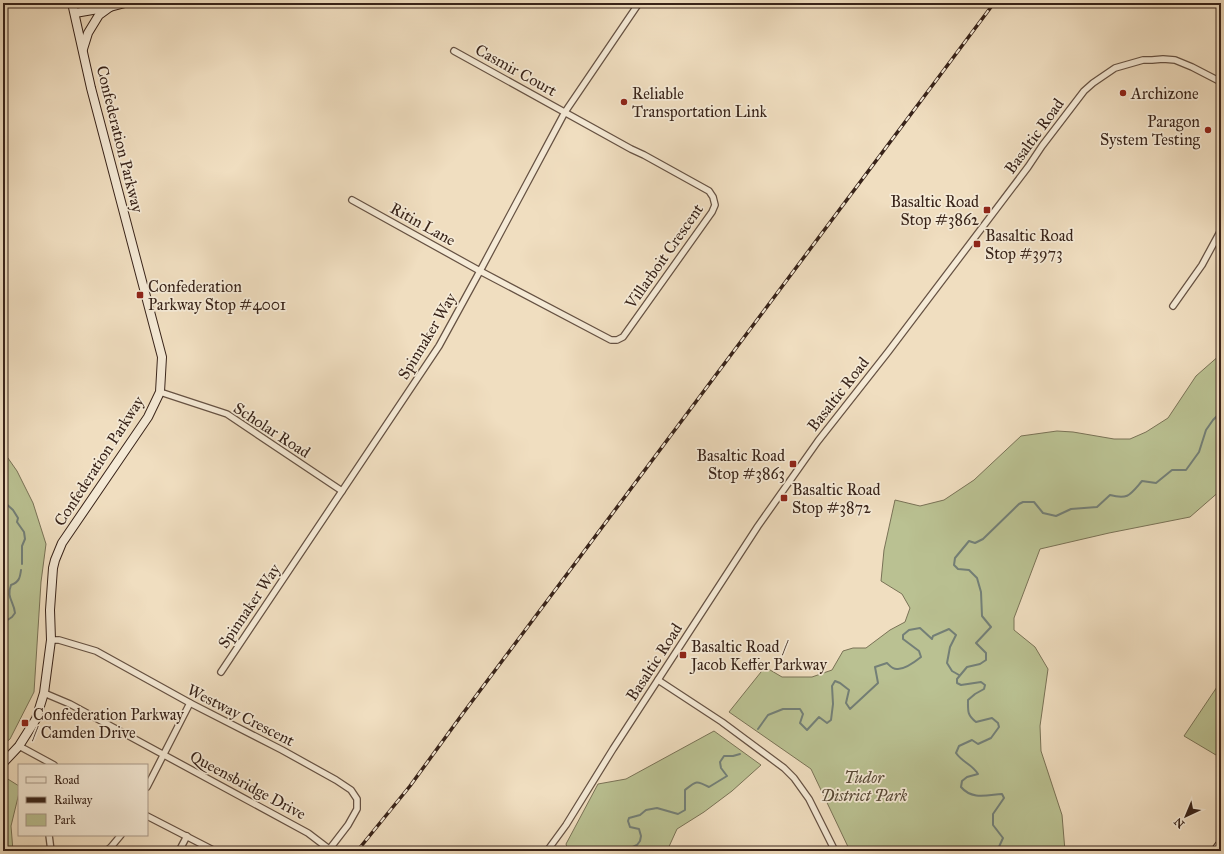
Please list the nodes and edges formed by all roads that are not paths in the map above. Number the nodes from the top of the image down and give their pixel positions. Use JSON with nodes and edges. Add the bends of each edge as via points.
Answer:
{"nodes":[{"id":1,"x":72,"y":3,"type":"edge"},
{"id":2,"x":125,"y":3,"type":"edge"},
{"id":3,"x":639,"y":3,"type":"edge"},
{"id":4,"x":110,"y":7,"type":"junction"},
{"id":5,"x":75,"y":14,"type":"junction"},
{"id":6,"x":83,"y":50,"type":"junction"},
{"id":7,"x":454,"y":51,"type":"dead end"},
{"id":8,"x":1221,"y":82,"type":"edge"},
{"id":9,"x":565,"y":112,"type":"junction"},
{"id":10,"x":352,"y":200,"type":"dead end"},
{"id":11,"x":1221,"y":230,"type":"edge"},
{"id":12,"x":480,"y":271,"type":"junction"},
{"id":13,"x":1173,"y":306,"type":"dead end"},
{"id":14,"x":160,"y":392,"type":"junction"},
{"id":15,"x":342,"y":491,"type":"junction"},
{"id":16,"x":51,"y":640,"type":"junction"},
{"id":17,"x":221,"y":672,"type":"dead end"},
{"id":18,"x":658,"y":680,"type":"junction"},
{"id":19,"x":44,"y":693,"type":"junction"},
{"id":20,"x":190,"y":703,"type":"junction"},
{"id":21,"x":19,"y":746,"type":"junction"},
{"id":22,"x":163,"y":754,"type":"junction"},
{"id":23,"x":3,"y":763,"type":"edge"},
{"id":24,"x":52,"y":764,"type":"edge"},
{"id":25,"x":148,"y":784,"type":"edge"},
{"id":26,"x":148,"y":816,"type":"edge"},
{"id":27,"x":49,"y":836,"type":"edge"},
{"id":28,"x":120,"y":836,"type":"edge"},
{"id":29,"x":187,"y":836,"type":"junction"},
{"id":30,"x":1221,"y":843,"type":"edge"},
{"id":31,"x":328,"y":850,"type":"edge"},
{"id":32,"x":51,"y":851,"type":"edge"},
{"id":33,"x":106,"y":851,"type":"edge"},
{"id":34,"x":179,"y":851,"type":"edge"},
{"id":35,"x":215,"y":851,"type":"edge"},
{"id":36,"x":547,"y":851,"type":"edge"},
{"id":37,"x":835,"y":851,"type":"edge"},
{"id":38,"x":1215,"y":851,"type":"edge"}],
"edges":[{"from":1,"to":5,"type":"street","name":"Confederation Parkway"},
{"from":2,"to":4,"type":"street"},
{"from":3,"to":9,"type":"street","name":"Spinnaker Way"},
{"from":4,"to":5,"type":"street"},
{"from":4,"to":6,"type":"street","via":[[99,15],[88,33]]},
{"from":5,"to":6,"type":"street","name":"Confederation Parkway"},
{"from":6,"to":14,"type":"street","name":"Confederation Parkway","via":[[162,357]]},
{"from":7,"to":9,"type":"street","name":"Casmir Court"},
{"from":8,"to":18,"type":"street","name":"Basaltic Road","via":[[1175,60],[1143,60],[1115,68],[1084,91],[801,464]]},
{"from":9,"to":12,"type":"street","name":"Spinnaker Way"},
{"from":9,"to":12,"type":"street","name":"Villarboit Crescent","via":[[709,190],[715,205],[712,212],[623,337],[617,340],[604,337]]},
{"from":10,"to":12,"type":"street","name":"Ritin Lane"},
{"from":11,"to":13,"type":"street","via":[[1202,265]]},
{"from":12,"to":15,"type":"street","name":"Spinnaker Way","via":[[439,346]]},
{"from":14,"to":15,"type":"street","name":"Scholar Road","via":[[227,414]]},
{"from":14,"to":16,"type":"street","name":"Confederation Parkway","via":[[148,417],[62,543],[53,568]]},
{"from":15,"to":17,"type":"street","name":"Spinnaker Way"},
{"from":16,"to":19,"type":"street","name":"Confederation Parkway"},
{"from":16,"to":20,"type":"street","name":"Westway Crescent","via":[[96,651]]},
{"from":18,"to":36,"type":"street","name":"Basaltic Road","via":[[564,829]]},
{"from":18,"to":37,"type":"street","via":[[722,722],[784,768],[809,799]]},
{"from":19,"to":21,"type":"street","name":"Confederation Parkway","via":[[36,720]]},
{"from":19,"to":22,"type":"street","name":"Queensbridge Drive","via":[[70,704]]},
{"from":20,"to":22,"type":"street"},
{"from":20,"to":31,"type":"street","name":"Westway Crescent","via":[[282,750],[351,790],[357,799],[356,809],[348,825]]},
{"from":21,"to":23,"type":"street","name":"Confederation Parkway"},
{"from":21,"to":24,"type":"street"},
{"from":22,"to":25,"type":"street"},
{"from":22,"to":31,"type":"street","name":"Queensbridge Drive","via":[[308,832]]},
{"from":26,"to":29,"type":"street"},
{"from":27,"to":32,"type":"street"},
{"from":28,"to":33,"type":"street"},
{"from":29,"to":34,"type":"street"},
{"from":29,"to":35,"type":"street"},
{"from":30,"to":38,"type":"street"}]}
